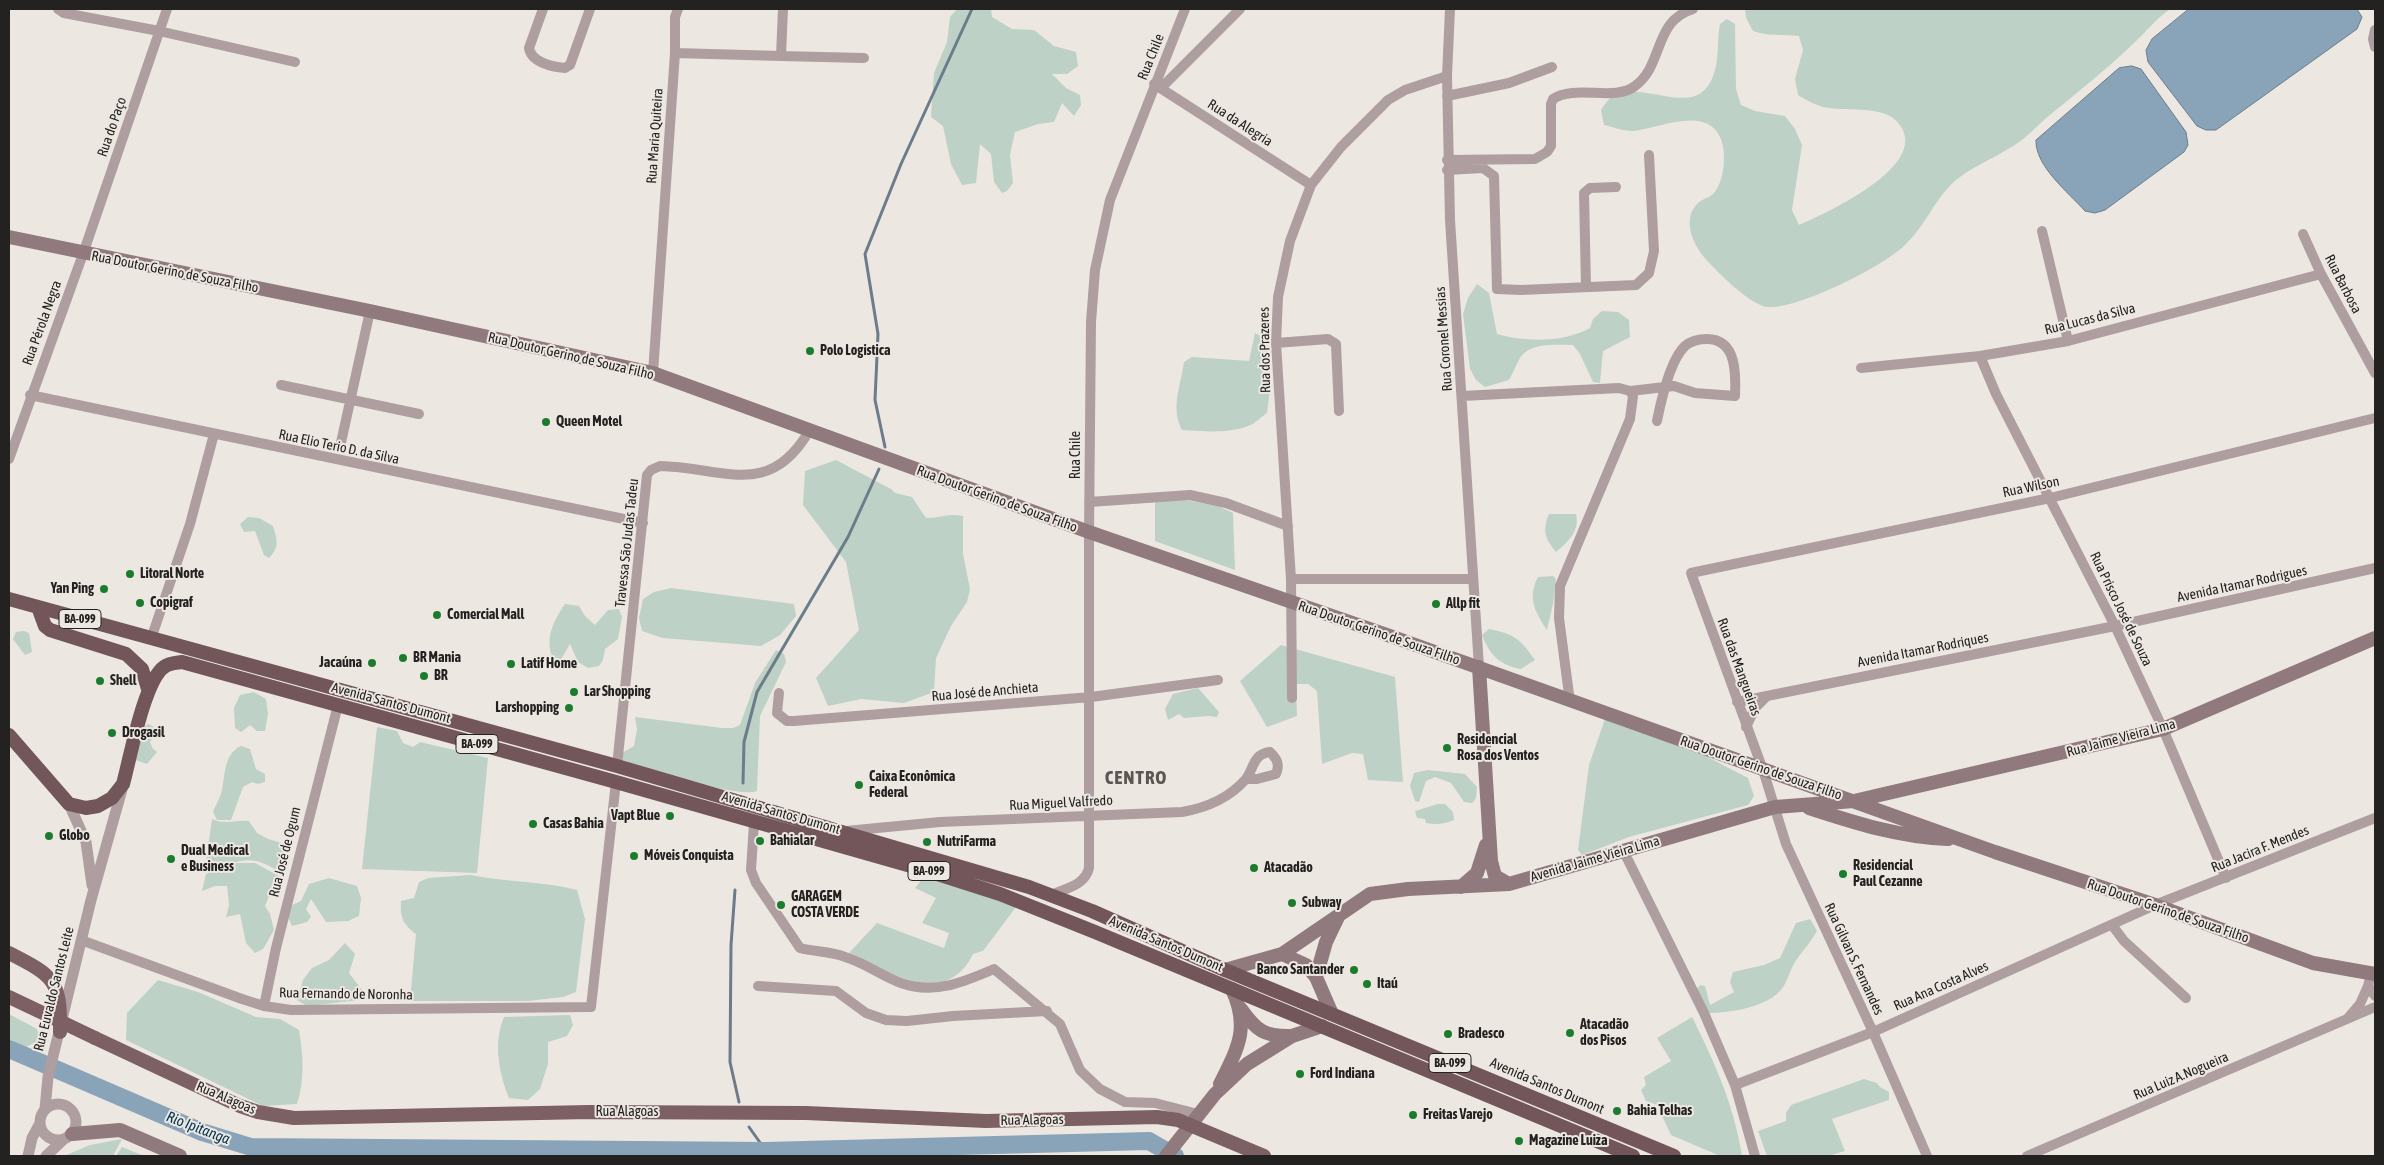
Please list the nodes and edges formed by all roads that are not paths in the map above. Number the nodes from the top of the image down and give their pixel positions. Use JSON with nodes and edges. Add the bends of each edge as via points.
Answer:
{"nodes":[{"id":1,"x":166,"y":9,"type":"edge"},
{"id":2,"x":543,"y":9,"type":"edge"},
{"id":3,"x":590,"y":9,"type":"edge"},
{"id":4,"x":678,"y":9,"type":"edge"},
{"id":5,"x":783,"y":9,"type":"edge"},
{"id":6,"x":1185,"y":9,"type":"edge"},
{"id":7,"x":1240,"y":9,"type":"edge"},
{"id":8,"x":1450,"y":9,"type":"edge"},
{"id":9,"x":1693,"y":9,"type":"edge"},
{"id":10,"x":61,"y":11,"type":"edge"},
{"id":11,"x":87,"y":13,"type":"edge"},
{"id":12,"x":2375,"y":30,"type":"edge"},
{"id":13,"x":159,"y":31,"type":"junction"},
{"id":14,"x":2375,"y":48,"type":"edge"},
{"id":15,"x":675,"y":53,"type":"junction"},
{"id":16,"x":781,"y":56,"type":"junction"},
{"id":17,"x":864,"y":58,"type":"dead end"},
{"id":18,"x":295,"y":62,"type":"dead end"},
{"id":19,"x":1552,"y":67,"type":"dead end"},
{"id":20,"x":1447,"y":76,"type":"junction"},
{"id":21,"x":1158,"y":86,"type":"junction"},
{"id":22,"x":1447,"y":96,"type":"junction"},
{"id":23,"x":1649,"y":155,"type":"dead end"},
{"id":24,"x":1505,"y":159,"type":"junction"},
{"id":25,"x":1447,"y":165,"type":"junction"},
{"id":26,"x":1494,"y":176,"type":"junction"},
{"id":27,"x":1311,"y":184,"type":"junction"},
{"id":28,"x":1616,"y":187,"type":"dead end"},
{"id":29,"x":2042,"y":231,"type":"dead end"},
{"id":30,"x":2303,"y":234,"type":"dead end"},
{"id":31,"x":9,"y":237,"type":"edge"},
{"id":32,"x":83,"y":254,"type":"junction"},
{"id":33,"x":2322,"y":274,"type":"junction"},
{"id":34,"x":1586,"y":288,"type":"junction"},
{"id":35,"x":370,"y":311,"type":"junction"},
{"id":36,"x":2068,"y":340,"type":"junction"},
{"id":37,"x":1276,"y":344,"type":"junction"},
{"id":38,"x":1980,"y":356,"type":"junction"},
{"id":39,"x":1861,"y":368,"type":"dead end"},
{"id":40,"x":653,"y":373,"type":"junction"},
{"id":41,"x":2375,"y":373,"type":"edge"},
{"id":42,"x":281,"y":385,"type":"dead end"},
{"id":43,"x":1666,"y":387,"type":"junction"},
{"id":44,"x":1630,"y":392,"type":"junction"},
{"id":45,"x":30,"y":395,"type":"junction"},
{"id":46,"x":1462,"y":396,"type":"junction"},
{"id":47,"x":349,"y":400,"type":"junction"},
{"id":48,"x":1339,"y":411,"type":"dead end"},
{"id":49,"x":419,"y":414,"type":"dead end"},
{"id":50,"x":2375,"y":418,"type":"edge"},
{"id":51,"x":1657,"y":421,"type":"dead end"},
{"id":52,"x":809,"y":432,"type":"junction"},
{"id":53,"x":214,"y":434,"type":"junction"},
{"id":54,"x":340,"y":447,"type":"dead end"},
{"id":55,"x":9,"y":459,"type":"edge"},
{"id":56,"x":2050,"y":498,"type":"junction"},
{"id":57,"x":1089,"y":502,"type":"junction"},
{"id":58,"x":643,"y":523,"type":"junction"},
{"id":59,"x":1288,"y":526,"type":"junction"},
{"id":60,"x":1089,"y":532,"type":"junction"},
{"id":61,"x":2375,"y":568,"type":"edge"},
{"id":62,"x":1691,"y":573,"type":"joint"},
{"id":63,"x":1291,"y":579,"type":"junction"},
{"id":64,"x":1474,"y":579,"type":"junction"},
{"id":65,"x":9,"y":598,"type":"edge"},
{"id":66,"x":1290,"y":603,"type":"junction"},
{"id":67,"x":38,"y":607,"type":"junction"},
{"id":68,"x":2115,"y":626,"type":"junction"},
{"id":69,"x":2375,"y":638,"type":"edge"},
{"id":70,"x":151,"y":639,"type":"junction"},
{"id":71,"x":1479,"y":667,"type":"junction"},
{"id":72,"x":1218,"y":680,"type":"dead end"},
{"id":73,"x":148,"y":689,"type":"junction"},
{"id":74,"x":779,"y":693,"type":"dead end"},
{"id":75,"x":1767,"y":696,"type":"junction"},
{"id":76,"x":1091,"y":697,"type":"junction"},
{"id":77,"x":1292,"y":698,"type":"dead end"},
{"id":78,"x":1570,"y":702,"type":"junction"},
{"id":79,"x":1737,"y":702,"type":"junction"},
{"id":80,"x":338,"y":705,"type":"junction"},
{"id":81,"x":1746,"y":727,"type":"junction"},
{"id":82,"x":2163,"y":729,"type":"junction"},
{"id":83,"x":9,"y":735,"type":"edge"},
{"id":84,"x":618,"y":766,"type":"junction"},
{"id":85,"x":1763,"y":770,"type":"junction"},
{"id":86,"x":1246,"y":779,"type":"junction"},
{"id":87,"x":616,"y":782,"type":"junction"},
{"id":88,"x":123,"y":784,"type":"junction"},
{"id":89,"x":1854,"y":801,"type":"junction"},
{"id":90,"x":69,"y":804,"type":"junction"},
{"id":91,"x":1802,"y":805,"type":"junction"},
{"id":92,"x":1774,"y":807,"type":"junction"},
{"id":93,"x":1091,"y":815,"type":"junction"},
{"id":94,"x":2375,"y":818,"type":"edge"},
{"id":95,"x":754,"y":823,"type":"junction"},
{"id":96,"x":840,"y":831,"type":"junction"},
{"id":97,"x":1489,"y":832,"type":"junction"},
{"id":98,"x":1964,"y":840,"type":"junction"},
{"id":99,"x":1623,"y":850,"type":"junction"},
{"id":100,"x":2226,"y":878,"type":"junction"},
{"id":101,"x":1509,"y":884,"type":"junction"},
{"id":102,"x":1460,"y":887,"type":"junction"},
{"id":103,"x":1051,"y":895,"type":"junction"},
{"id":104,"x":91,"y":900,"type":"junction"},
{"id":105,"x":2155,"y":905,"type":"junction"},
{"id":106,"x":1339,"y":916,"type":"junction"},
{"id":107,"x":2112,"y":925,"type":"junction"},
{"id":108,"x":82,"y":940,"type":"junction"},
{"id":109,"x":9,"y":952,"type":"edge"},
{"id":110,"x":1282,"y":954,"type":"junction"},
{"id":111,"x":1225,"y":970,"type":"junction"},
{"id":112,"x":1316,"y":977,"type":"junction"},
{"id":113,"x":2372,"y":978,"type":"edge"},
{"id":114,"x":758,"y":986,"type":"dead end"},
{"id":115,"x":1232,"y":989,"type":"junction"},
{"id":116,"x":2375,"y":996,"type":"edge"},
{"id":117,"x":9,"y":998,"type":"edge"},
{"id":118,"x":2186,"y":998,"type":"dead end"},
{"id":119,"x":264,"y":1006,"type":"junction"},
{"id":120,"x":2375,"y":1007,"type":"edge"},
{"id":121,"x":1240,"y":1008,"type":"junction"},
{"id":122,"x":1047,"y":1011,"type":"junction"},
{"id":123,"x":1332,"y":1014,"type":"junction"},
{"id":124,"x":2346,"y":1020,"type":"junction"},
{"id":125,"x":1322,"y":1026,"type":"junction"},
{"id":126,"x":1873,"y":1032,"type":"junction"},
{"id":127,"x":60,"y":1033,"type":"junction"},
{"id":128,"x":1292,"y":1036,"type":"junction"},
{"id":129,"x":47,"y":1081,"type":"junction"},
{"id":130,"x":1735,"y":1085,"type":"junction"},
{"id":131,"x":1215,"y":1094,"type":"junction"},
{"id":132,"x":62,"y":1103,"type":"junction"},
{"id":133,"x":45,"y":1109,"type":"junction"},
{"id":134,"x":1198,"y":1114,"type":"junction"},
{"id":135,"x":40,"y":1123,"type":"junction"},
{"id":136,"x":1186,"y":1131,"type":"junction"},
{"id":137,"x":68,"y":1137,"type":"junction"},
{"id":138,"x":28,"y":1156,"type":"edge"},
{"id":139,"x":46,"y":1156,"type":"edge"},
{"id":140,"x":180,"y":1156,"type":"edge"},
{"id":141,"x":1166,"y":1156,"type":"edge"},
{"id":142,"x":1264,"y":1156,"type":"edge"},
{"id":143,"x":1633,"y":1156,"type":"edge"},
{"id":144,"x":1674,"y":1156,"type":"edge"},
{"id":145,"x":1755,"y":1156,"type":"edge"},
{"id":146,"x":1927,"y":1156,"type":"edge"},
{"id":147,"x":2027,"y":1156,"type":"edge"}],
"edges":[{"from":1,"to":13,"type":"street","name":"Rua do Paço"},
{"from":2,"to":3,"type":"street","via":[[529,48],[530,54],[534,59],[565,68],[570,65]]},
{"from":4,"to":15,"type":"street","name":"Rua Maria Quiteira"},
{"from":5,"to":16,"type":"street"},
{"from":6,"to":21,"type":"street","name":"Rua Chile"},
{"from":7,"to":21,"type":"street"},
{"from":8,"to":20,"type":"street","name":"Rua Coronel Messias"},
{"from":9,"to":24,"type":"street","via":[[1680,13],[1669,24],[1642,81],[1623,91],[1558,95],[1551,104],[1552,138],[1547,152],[1535,159]]},
{"from":10,"to":11,"type":"street"},
{"from":11,"to":13,"type":"street"},
{"from":12,"to":14,"type":"street"},
{"from":13,"to":18,"type":"street"},
{"from":13,"to":32,"type":"street","name":"Rua do Paço"},
{"from":15,"to":16,"type":"street"},
{"from":15,"to":40,"type":"street","name":"Rua Maria Quiteira"},
{"from":16,"to":17,"type":"street"},
{"from":19,"to":22,"type":"street","via":[[1509,82]]},
{"from":20,"to":22,"type":"street","name":"Rua Coronel Messias"},
{"from":20,"to":27,"type":"street","name":"Rua dos Prazeres","via":[[1405,90],[1388,100],[1341,147]]},
{"from":21,"to":27,"type":"street","name":"Rua da Alegria"},
{"from":21,"to":57,"type":"street","name":"Rua Chile","via":[[1110,200],[1095,270],[1091,322]]},
{"from":22,"to":25,"type":"street","name":"Rua Coronel Messias"},
{"from":23,"to":34,"type":"street","via":[[1654,251],[1649,273],[1636,285]]},
{"from":24,"to":25,"type":"street"},
{"from":24,"to":26,"type":"street"},
{"from":25,"to":26,"type":"street","via":[[1483,168]]},
{"from":25,"to":46,"type":"street","name":"Rua Coronel Messias"},
{"from":26,"to":34,"type":"street","via":[[1497,289]]},
{"from":27,"to":37,"type":"street","name":"Rua dos Prazeres","via":[[1284,262],[1278,297]]},
{"from":28,"to":34,"type":"street","via":[[1590,188],[1584,194]]},
{"from":29,"to":36,"type":"street"},
{"from":30,"to":33,"type":"street","name":"Rua Barbosa"},
{"from":31,"to":32,"type":"main road","name":"Rua Doutor Gerino de Souza Filho"},
{"from":32,"to":35,"type":"main road","name":"Rua Doutor Gerino de Souza Filho"},
{"from":32,"to":45,"type":"street","name":"Rua Pérola Negra"},
{"from":33,"to":36,"type":"street","name":"Rua Lucas da Silva"},
{"from":33,"to":41,"type":"street","name":"Rua Barbosa"},
{"from":35,"to":40,"type":"main road","name":"Rua Doutor Gerino de Souza Filho"},
{"from":35,"to":47,"type":"street"},
{"from":36,"to":38,"type":"street","name":"Rua Lucas da Silva"},
{"from":37,"to":48,"type":"street","via":[[1328,339],[1336,344]]},
{"from":37,"to":59,"type":"street","name":"Rua dos Prazeres"},
{"from":38,"to":39,"type":"street","name":"Rua Lucas da Silva"},
{"from":38,"to":56,"type":"street","name":"Rua Prisco José de Souza"},
{"from":40,"to":52,"type":"main road","name":"Rua Doutor Gerino de Souza Filho"},
{"from":42,"to":47,"type":"street"},
{"from":43,"to":43,"type":"street","via":[[1735,396],[1734,361],[1727,346],[1714,339],[1699,339],[1686,345]]},
{"from":43,"to":44,"type":"street"},
{"from":43,"to":51,"type":"street"},
{"from":44,"to":46,"type":"street","via":[[1619,388]]},
{"from":44,"to":78,"type":"street","via":[[1633,396],[1630,420],[1560,586],[1559,618]]},
{"from":45,"to":53,"type":"street","name":"Rua Elio Terio D. da Silva"},
{"from":45,"to":55,"type":"street","name":"Rua Pérola Negra"},
{"from":46,"to":64,"type":"street","name":"Rua Coronel Messias"},
{"from":47,"to":49,"type":"street"},
{"from":47,"to":54,"type":"street"},
{"from":50,"to":56,"type":"street","name":"Rua Wilson"},
{"from":52,"to":58,"type":"street","name":"Travessa São Judas Tadeu","via":[[781,464],[754,475],[738,476],[674,466],[651,470],[644,490]]},
{"from":52,"to":60,"type":"main road","name":"Rua Doutor Gerino de Souza Filho"},
{"from":53,"to":58,"type":"street","name":"Rua Elio Terio D. da Silva"},
{"from":53,"to":70,"type":"street","via":[[190,524]]},
{"from":56,"to":62,"type":"street","name":"Rua Wilson"},
{"from":56,"to":68,"type":"street","name":"Rua Prisco José de Souza"},
{"from":57,"to":59,"type":"street","via":[[1190,495],[1226,503]]},
{"from":57,"to":60,"type":"street","name":"Rua Chile"},
{"from":58,"to":84,"type":"street","name":"Travessa São Judas Tadeu"},
{"from":59,"to":63,"type":"street","name":"Rua dos Prazeres"},
{"from":60,"to":66,"type":"main road","name":"Rua Doutor Gerino de Souza Filho"},
{"from":60,"to":76,"type":"street","name":"Rua Chile"},
{"from":61,"to":68,"type":"street","name":"Avenida Itamar Rodrigues"},
{"from":62,"to":79,"type":"street","name":"Rua das Mangueiras"},
{"from":63,"to":64,"type":"street"},
{"from":63,"to":66,"type":"street","name":"Rua dos Prazeres"},
{"from":64,"to":71,"type":"street","name":"Rua Coronel Messias"},
{"from":65,"to":67,"type":"highway","name":"Avenida Santos Dumont","number":"BA-099"},
{"from":66,"to":71,"type":"main road","name":"Rua Doutor Gerino de Souza Filho"},
{"from":66,"to":77,"type":"street","name":"Rua dos Prazeres"},
{"from":67,"to":70,"type":"highway","name":"Avenida Santos Dumont","number":"BA-099"},
{"from":67,"to":73,"type":"highway","via":[[45,626],[50,630],[126,654],[142,669]]},
{"from":68,"to":75,"type":"street","name":"Avenida Itamar Rodriques"},
{"from":68,"to":82,"type":"street","name":"Rua Prisco José de Souza"},
{"from":69,"to":82,"type":"main road","name":"Rua Jaime Vieira Lima"},
{"from":70,"to":84,"type":"highway","name":"Avenida Santos Dumont","number":"BA-099"},
{"from":71,"to":78,"type":"main road","name":"Rua Doutor Gerino de Souza Filho"},
{"from":71,"to":97,"type":"main road"},
{"from":72,"to":76,"type":"street","name":"Rua José de Anchieta"},
{"from":73,"to":80,"type":"highway","name":"Avenida Santos Dumont","number":"BA-099","via":[[164,667],[182,662]]},
{"from":73,"to":88,"type":"highway","name":"Avenida Santos Dumont","number":"BA-099"},
{"from":74,"to":76,"type":"street","name":"Rua José de Anchieta","via":[[777,713],[787,721]]},
{"from":75,"to":79,"type":"street","name":"Avenida Itamar Rodriques"},
{"from":75,"to":81,"type":"street","via":[[1754,708]]},
{"from":76,"to":93,"type":"street","name":"Rua Chile"},
{"from":78,"to":85,"type":"main road","name":"Rua Doutor Gerino de Souza Filho"},
{"from":79,"to":81,"type":"street","name":"Rua das Mangueiras"},
{"from":80,"to":87,"type":"highway","name":"Avenida Santos Dumont","number":"BA-099"},
{"from":80,"to":119,"type":"street","name":"Rua José de Ogum"},
{"from":81,"to":85,"type":"street","name":"Rua das Mangueiras"},
{"from":82,"to":89,"type":"main road","name":"Rua Jaime Vieira Lima"},
{"from":82,"to":100,"type":"street","name":"Rua Prisco José de Souza"},
{"from":83,"to":90,"type":"highway"},
{"from":84,"to":96,"type":"highway","name":"Avenida Santos Dumont","number":"BA-099"},
{"from":85,"to":89,"type":"main road","name":"Rua Doutor Gerino de Souza Filho"},
{"from":85,"to":92,"type":"street","name":"Rua Gilvan S. Fernandes"},
{"from":86,"to":86,"type":"street","name":"Rua Miguel Valfredo","via":[[1260,755],[1270,752],[1276,758],[1276,774]]},
{"from":86,"to":93,"type":"street","name":"Rua Miguel Valfredo","via":[[1217,802],[1199,809]]},
{"from":87,"to":95,"type":"highway","name":"Avenida Santos Dumont","number":"BA-099"},
{"from":87,"to":119,"type":"street","name":"Rua Fernando de Noronha","via":[[591,1007],[321,1010]]},
{"from":88,"to":90,"type":"highway","name":"Avenida Santos Dumont","number":"BA-099","via":[[112,798],[98,806],[86,808]]},
{"from":88,"to":104,"type":"street","name":"Rua Euvaldo Santos Leite"},
{"from":89,"to":91,"type":"main road","name":"Avenida Jaime Vieira Lima"},
{"from":89,"to":98,"type":"main road","name":"Rua Doutor Gerino de Souza Filho"},
{"from":90,"to":104,"type":"street","name":"Rua Euvaldo Santos Leite","via":[[86,842],[92,878]]},
{"from":91,"to":92,"type":"main road","name":"Avenida Jaime Vieira Lima"},
{"from":91,"to":98,"type":"main road","name":"Rua Doutor Gerino de Souza Filho","via":[[1887,832],[1919,838]]},
{"from":92,"to":99,"type":"main road","name":"Avenida Jaime Vieira Lima"},
{"from":92,"to":126,"type":"street","name":"Rua Gilvan S. Fernandes","via":[[1786,844]]},
{"from":93,"to":96,"type":"street","name":"Rua Miguel Valfredo","via":[[940,822]]},
{"from":93,"to":103,"type":"street","name":"Rua Chile","via":[[1086,878]]},
{"from":94,"to":100,"type":"street","name":"Rua Jacira F. Mendes"},
{"from":95,"to":115,"type":"highway","name":"Avenida Santos Dumont","number":"BA-099","via":[[926,870],[1000,894]]},
{"from":95,"to":122,"type":"street","via":[[751,870],[756,884],[800,948],[843,956],[901,984],[916,987],[953,986],[994,969]]},
{"from":96,"to":103,"type":"highway","name":"Avenida Santos Dumont","number":"BA-099"},
{"from":97,"to":101,"type":"main road","via":[[1492,869],[1498,879]]},
{"from":97,"to":102,"type":"main road","via":[[1477,873]]},
{"from":98,"to":105,"type":"main road","name":"Rua Doutor Gerino de Souza Filho"},
{"from":99,"to":101,"type":"main road","name":"Avenida Jaime Vieira Lima"},
{"from":99,"to":130,"type":"street","via":[[1704,1013]]},
{"from":100,"to":105,"type":"street","name":"Rua Jacira F. Mendes"},
{"from":101,"to":102,"type":"main road","name":"Avenida Jaime Vieira Lima"},
{"from":102,"to":106,"type":"main road","name":"Avenida Jaime Vieira Lima","via":[[1370,894]]},
{"from":103,"to":111,"type":"highway","name":"Avenida Santos Dumont","number":"BA-099"},
{"from":104,"to":108,"type":"street","name":"Rua Euvaldo Santos Leite"},
{"from":105,"to":107,"type":"street","name":"Rua Ana Costa Alves"},
{"from":105,"to":113,"type":"main road","name":"Rua Doutor Gerino de Souza Filho","via":[[2313,963]]},
{"from":106,"to":110,"type":"main road","name":"Avenida Jaime Vieira Lima"},
{"from":106,"to":112,"type":"main road","name":"Avenida Jaime Vieira Lima","via":[[1326,942]]},
{"from":107,"to":118,"type":"street","via":[[2129,946]]},
{"from":107,"to":126,"type":"street","name":"Rua Ana Costa Alves"},
{"from":108,"to":119,"type":"street","name":"Rua Fernando de Noronha"},
{"from":108,"to":127,"type":"street","name":"Rua Euvaldo Santos Leite"},
{"from":109,"to":127,"type":"main road","via":[[42,970],[56,987],[60,1002]]},
{"from":110,"to":111,"type":"main road","name":"Avenida Jaime Vieira Lima"},
{"from":110,"to":112,"type":"main road","via":[[1306,965]]},
{"from":111,"to":123,"type":"highway","name":"Avenida Santos Dumont","number":"BA-099"},
{"from":112,"to":123,"type":"main road"},
{"from":113,"to":116,"type":"street"},
{"from":113,"to":124,"type":"street","name":"Rua Luiz A.Nogueira","via":[[2360,1004]]},
{"from":114,"to":122,"type":"street","via":[[836,991],[866,1014],[886,1020]]},
{"from":115,"to":121,"type":"main road"},
{"from":115,"to":125,"type":"highway","name":"Avenida Santos Dumont","number":"BA-099"},
{"from":117,"to":136,"type":"main road","name":"Rua Alagoas","bridge":true,"via":[[240,1106],[294,1118],[590,1112],[806,1112],[986,1121],[1157,1117],[1178,1120]]},
{"from":120,"to":124,"type":"street","name":"Rua Luiz A.Nogueira"},
{"from":121,"to":128,"type":"main road","via":[[1254,1026],[1266,1034]]},
{"from":121,"to":131,"type":"main road","via":[[1241,1038]]},
{"from":122,"to":134,"type":"street","via":[[1060,1024],[1080,1070],[1100,1090],[1125,1102],[1155,1103]]},
{"from":123,"to":144,"type":"highway","name":"Avenida Santos Dumont","number":"BA-099"},
{"from":124,"to":147,"type":"street","name":"Rua Luiz A.Nogueira"},
{"from":125,"to":128,"type":"main road"},
{"from":125,"to":143,"type":"highway","name":"Avenida Santos Dumont","number":"BA-099"},
{"from":126,"to":130,"type":"street","name":"Rua Ana Costa Alves"},
{"from":126,"to":146,"type":"street","name":"Rua Gilvan S. Fernandes"},
{"from":127,"to":129,"type":"street","name":"Rua Euvaldo Santos Leite"},
{"from":128,"to":131,"type":"main road","via":[[1247,1064]]},
{"from":129,"to":132,"type":"street"},
{"from":129,"to":133,"type":"street","name":"Rua Euvaldo Santos Leite"},
{"from":130,"to":145,"type":"street"},
{"from":131,"to":134,"type":"main road"},
{"from":132,"to":133,"type":"street"},
{"from":132,"to":137,"type":"street","via":[[76,1115],[76,1125]]},
{"from":133,"to":135,"type":"street"},
{"from":134,"to":136,"type":"main road"},
{"from":135,"to":137,"type":"street","via":[[48,1137]]},
{"from":135,"to":138,"type":"street"},
{"from":136,"to":141,"type":"main road"},
{"from":136,"to":142,"type":"main road","name":"Rua Alagoas"},
{"from":137,"to":139,"type":"street"},
{"from":137,"to":140,"type":"main road","via":[[120,1130]]}]}
